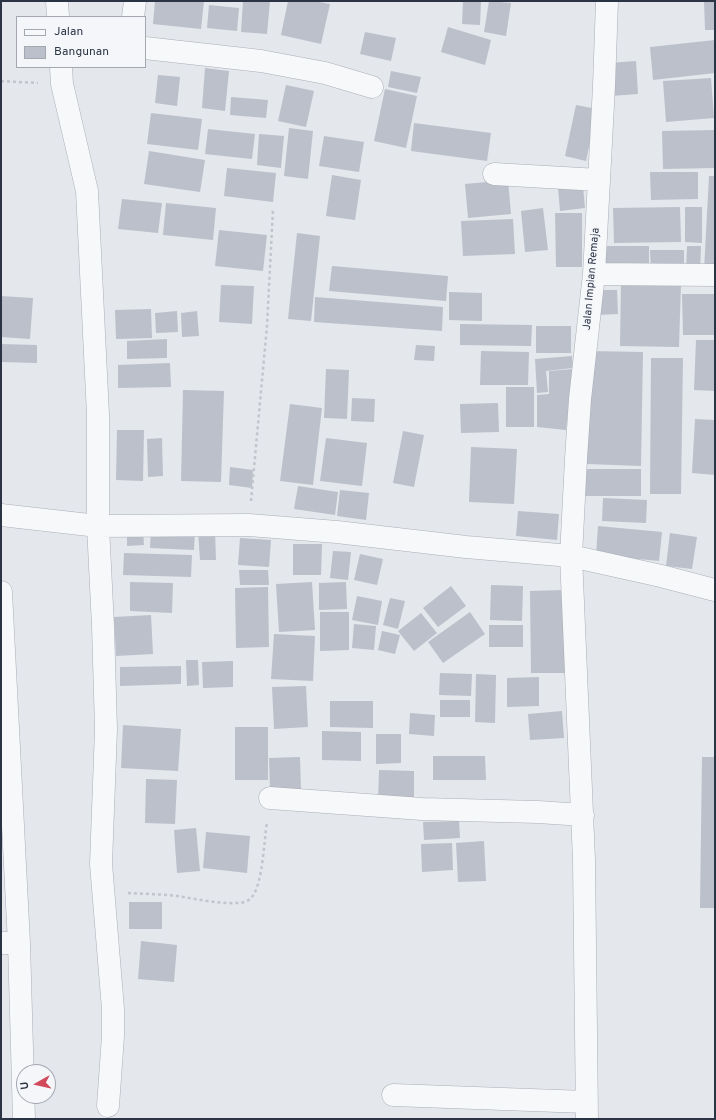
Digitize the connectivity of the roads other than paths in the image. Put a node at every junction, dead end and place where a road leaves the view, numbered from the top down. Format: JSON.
{"nodes":[{"id":1,"x":57,"y":1,"type":"edge"},
{"id":2,"x":135,"y":1,"type":"edge"},
{"id":3,"x":607,"y":1,"type":"edge"},
{"id":4,"x":58,"y":16,"type":"edge"},
{"id":5,"x":133,"y":16,"type":"edge"},
{"id":6,"x":146,"y":48,"type":"edge"},
{"id":7,"x":62,"y":76,"type":"edge"},
{"id":8,"x":372,"y":87,"type":"dead end"},
{"id":9,"x":494,"y":174,"type":"dead end"},
{"id":10,"x":599,"y":180,"type":"junction"},
{"id":11,"x":594,"y":274,"type":"junction"},
{"id":12,"x":715,"y":275,"type":"edge"},
{"id":13,"x":1,"y":515,"type":"edge"},
{"id":14,"x":98,"y":526,"type":"junction"},
{"id":15,"x":571,"y":556,"type":"junction"},
{"id":16,"x":715,"y":590,"type":"edge"},
{"id":17,"x":1,"y":592,"type":"edge"},
{"id":18,"x":270,"y":798,"type":"road end"},
{"id":19,"x":583,"y":815,"type":"junction"},
{"id":20,"x":10,"y":943,"type":"edge"},
{"id":21,"x":393,"y":1095,"type":"dead end"},
{"id":22,"x":108,"y":1106,"type":"dead end"},
{"id":23,"x":586,"y":1110,"type":"edge"},
{"id":24,"x":24,"y":1119,"type":"edge"}],
"edges":[{"from":1,"to":4,"type":"street"},
{"from":2,"to":5,"type":"street"},
{"from":3,"to":10,"type":"street","name":"Jalan Impian Remaja"},
{"from":6,"to":8,"type":"street"},
{"from":7,"to":14,"type":"street"},
{"from":9,"to":10,"type":"street"},
{"from":10,"to":11,"type":"street","name":"Jalan Impian Remaja"},
{"from":11,"to":12,"type":"street"},
{"from":11,"to":15,"type":"street","name":"Jalan Impian Remaja"},
{"from":13,"to":14,"type":"street"},
{"from":14,"to":15,"type":"street"},
{"from":14,"to":22,"type":"street"},
{"from":15,"to":16,"type":"street"},
{"from":15,"to":19,"type":"street","name":"Jalan Impian Remaja"},
{"from":17,"to":20,"type":"street"},
{"from":18,"to":19,"type":"street"},
{"from":19,"to":23,"type":"street","name":"Jalan Impian Remaja"},
{"from":20,"to":24,"type":"street"},
{"from":21,"to":23,"type":"street"}]}
